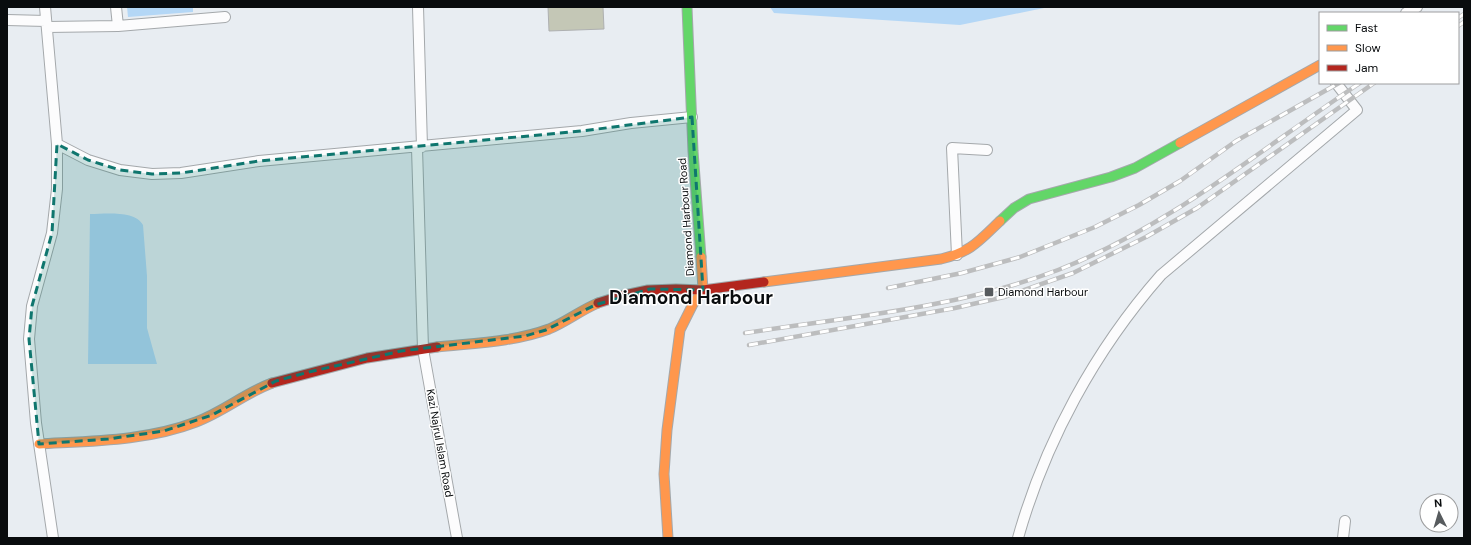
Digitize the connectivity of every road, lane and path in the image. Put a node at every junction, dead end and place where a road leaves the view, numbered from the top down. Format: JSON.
{"nodes":[{"id":1,"x":45,"y":7,"type":"edge"},
{"id":2,"x":116,"y":7,"type":"edge"},
{"id":3,"x":418,"y":7,"type":"edge"},
{"id":4,"x":687,"y":7,"type":"edge"},
{"id":5,"x":1417,"y":7,"type":"edge"},
{"id":6,"x":1408,"y":12,"type":"edge"},
{"id":7,"x":225,"y":17,"type":"dead end"},
{"id":8,"x":7,"y":20,"type":"edge"},
{"id":9,"x":47,"y":24,"type":"junction"},
{"id":10,"x":118,"y":26,"type":"junction"},
{"id":11,"x":1319,"y":66,"type":"edge"},
{"id":12,"x":1337,"y":84,"type":"edge"},
{"id":13,"x":692,"y":117,"type":"junction"},
{"id":14,"x":57,"y":144,"type":"junction"},
{"id":15,"x":420,"y":147,"type":"junction"},
{"id":16,"x":987,"y":150,"type":"dead end"},
{"id":17,"x":957,"y":255,"type":"junction"},
{"id":18,"x":703,"y":290,"type":"junction"},
{"id":19,"x":423,"y":349,"type":"junction"},
{"id":20,"x":39,"y":444,"type":"junction"},
{"id":21,"x":1345,"y":521,"type":"dead end"},
{"id":22,"x":53,"y":538,"type":"edge"},
{"id":23,"x":457,"y":538,"type":"edge"},
{"id":24,"x":668,"y":538,"type":"edge"},
{"id":25,"x":1018,"y":538,"type":"edge"},
{"id":26,"x":1343,"y":538,"type":"edge"}],
"edges":[{"from":1,"to":9,"type":"street"},
{"from":2,"to":10,"type":"street"},
{"from":3,"to":15,"type":"street","name":"Kazi Najrul Islam Road"},
{"from":4,"to":13,"type":"main road","name":"Diamond Harbour Road"},
{"from":5,"to":6,"type":"street"},
{"from":7,"to":10,"type":"street"},
{"from":8,"to":9,"type":"street"},
{"from":9,"to":10,"type":"street"},
{"from":9,"to":14,"type":"street"},
{"from":11,"to":17,"type":"main road"},
{"from":12,"to":25,"type":"street"},
{"from":13,"to":15,"type":"street"},
{"from":13,"to":18,"type":"main road","name":"Diamond Harbour Road"},
{"from":14,"to":15,"type":"street"},
{"from":14,"to":20,"type":"street"},
{"from":15,"to":19,"type":"street","name":"Kazi Najrul Islam Road"},
{"from":16,"to":17,"type":"street"},
{"from":17,"to":18,"type":"main road"},
{"from":18,"to":19,"type":"main road"},
{"from":18,"to":24,"type":"main road","name":"Diamond Harbour Road"},
{"from":19,"to":20,"type":"main road"},
{"from":19,"to":23,"type":"street","name":"Kazi Najrul Islam Road"},
{"from":20,"to":22,"type":"street"},
{"from":21,"to":26,"type":"street"}]}
